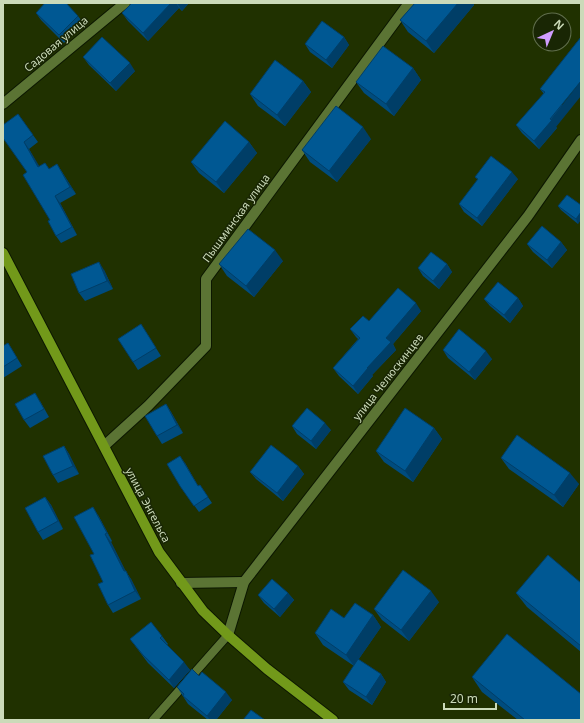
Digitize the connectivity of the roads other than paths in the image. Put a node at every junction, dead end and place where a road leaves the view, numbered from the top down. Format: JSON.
{"nodes":[{"id":1,"x":125,"y":3,"type":"edge"},
{"id":2,"x":409,"y":3,"type":"edge"},
{"id":3,"x":3,"y":104,"type":"edge"},
{"id":4,"x":581,"y":140,"type":"edge"},
{"id":5,"x":3,"y":253,"type":"edge"},
{"id":6,"x":104,"y":446,"type":"junction"},
{"id":7,"x":244,"y":582,"type":"junction"},
{"id":8,"x":181,"y":583,"type":"junction"},
{"id":9,"x":228,"y":635,"type":"junction"},
{"id":10,"x":153,"y":720,"type":"edge"},
{"id":11,"x":333,"y":720,"type":"edge"}],
"edges":[{"from":1,"to":3,"type":"street","name":"Садовая улица"},
{"from":2,"to":6,"type":"street","name":"Пышминская улица"},
{"from":4,"to":7,"type":"street","name":"улица Челюскинцев"},
{"from":5,"to":6,"type":"main road","name":"улица Энгельса"},
{"from":6,"to":8,"type":"main road","name":"улица Энгельса"},
{"from":7,"to":8,"type":"street"},
{"from":7,"to":9,"type":"street","name":"улица Челюскинцев"},
{"from":8,"to":9,"type":"main road","name":"улица Энгельса"},
{"from":9,"to":10,"type":"lane"},
{"from":9,"to":11,"type":"main road","name":"улица Энгельса"}]}
